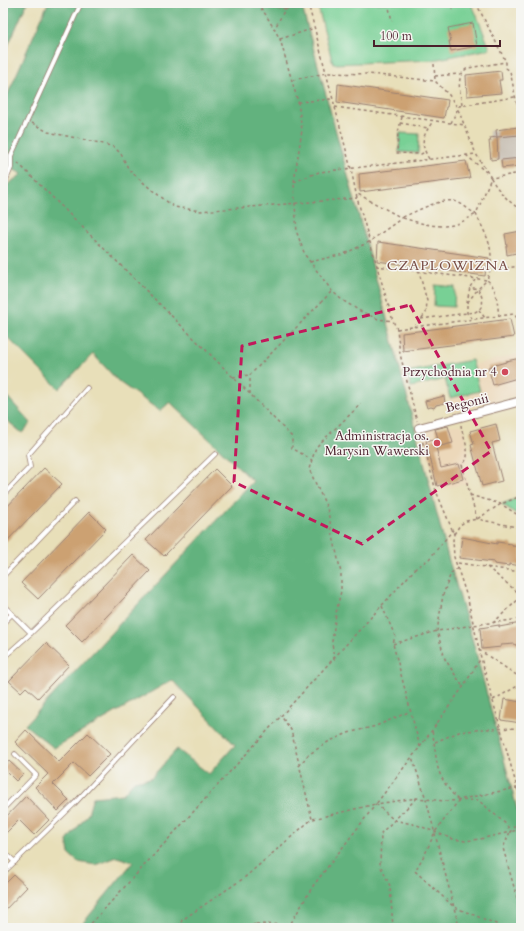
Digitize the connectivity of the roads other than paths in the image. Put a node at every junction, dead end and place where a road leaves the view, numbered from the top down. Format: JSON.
{"nodes":[{"id":1,"x":82,"y":3,"type":"edge"},
{"id":2,"x":521,"y":67,"type":"edge"},
{"id":3,"x":521,"y":76,"type":"edge"},
{"id":4,"x":3,"y":187,"type":"edge"},
{"id":5,"x":87,"y":388,"type":"dead end"},
{"id":6,"x":521,"y":401,"type":"edge"},
{"id":7,"x":419,"y":428,"type":"road end"},
{"id":8,"x":216,"y":454,"type":"dead end"},
{"id":9,"x":3,"y":495,"type":"edge"},
{"id":10,"x":76,"y":501,"type":"dead end"},
{"id":11,"x":3,"y":576,"type":"edge"},
{"id":12,"x":3,"y":605,"type":"edge"},
{"id":13,"x":12,"y":614,"type":"junction"},
{"id":14,"x":3,"y":623,"type":"edge"},
{"id":15,"x":31,"y":633,"type":"junction"},
{"id":16,"x":3,"y":658,"type":"edge"},
{"id":17,"x":174,"y":697,"type":"dead end"},
{"id":18,"x":15,"y":754,"type":"dead end"},
{"id":19,"x":3,"y":809,"type":"edge"},
{"id":20,"x":3,"y":851,"type":"edge"},
{"id":21,"x":15,"y":862,"type":"junction"},
{"id":22,"x":3,"y":874,"type":"edge"}],
"edges":[{"from":1,"to":4,"type":"lane"},
{"from":2,"to":3,"type":"lane"},
{"from":5,"to":9,"type":"lane"},
{"from":6,"to":7,"type":"street","name":"Begonii"},
{"from":8,"to":15,"type":"lane"},
{"from":10,"to":11,"type":"lane"},
{"from":12,"to":13,"type":"lane"},
{"from":13,"to":14,"type":"lane"},
{"from":13,"to":15,"type":"lane"},
{"from":15,"to":16,"type":"lane"},
{"from":17,"to":21,"type":"lane"},
{"from":18,"to":19,"type":"lane"},
{"from":20,"to":21,"type":"lane"},
{"from":21,"to":22,"type":"lane"}]}
